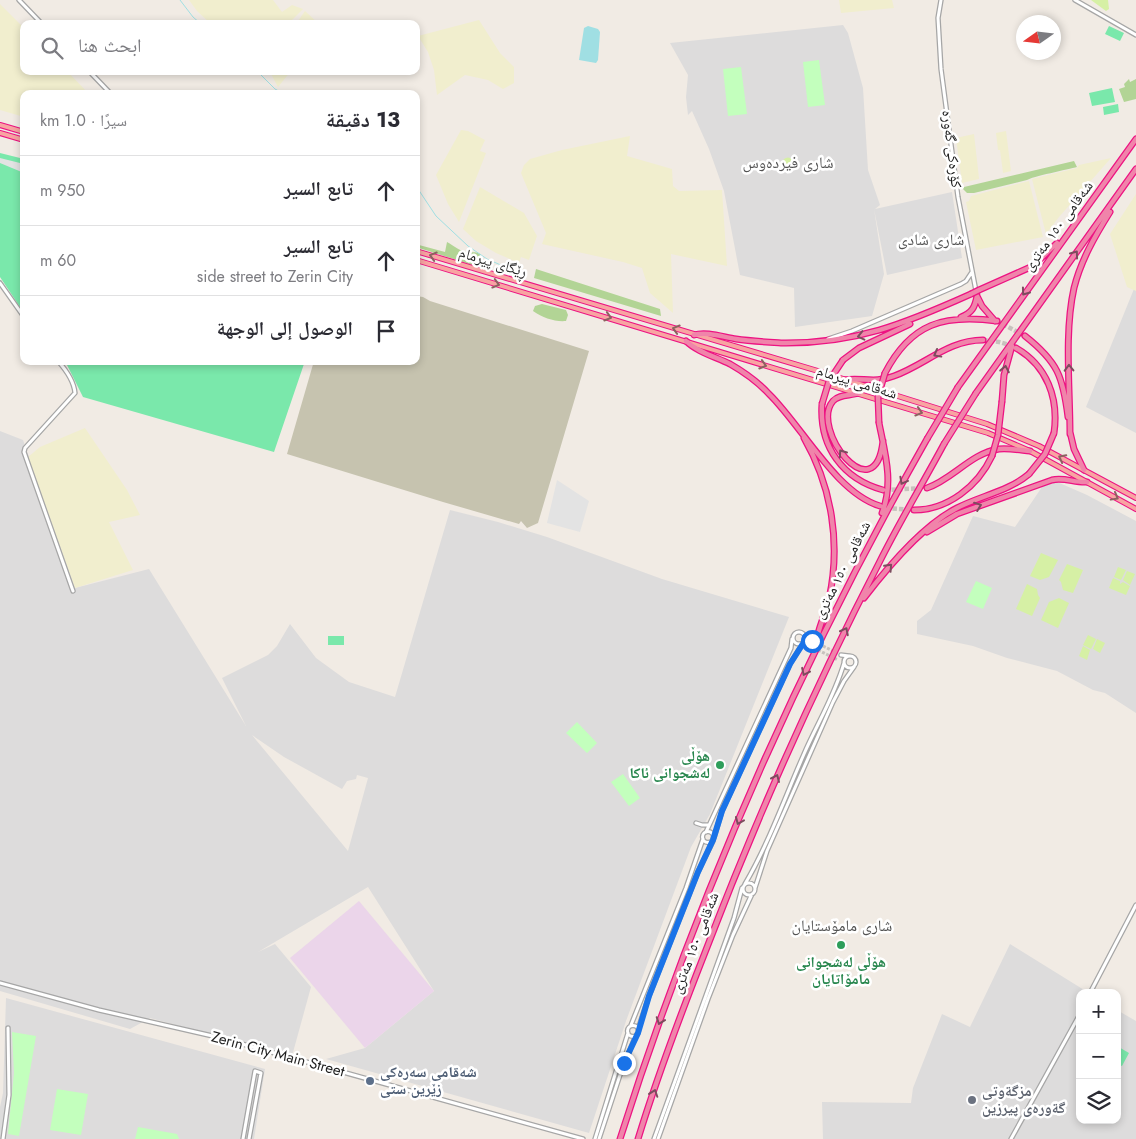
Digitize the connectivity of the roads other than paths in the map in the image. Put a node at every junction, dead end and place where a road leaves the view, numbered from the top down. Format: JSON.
{"nodes":[{"id":1,"x":19,"y":0,"type":"edge"},
{"id":2,"x":941,"y":0,"type":"edge"},
{"id":3,"x":1075,"y":0,"type":"edge"},
{"id":4,"x":38,"y":20,"type":"edge"},
{"id":5,"x":1136,"y":35,"type":"edge"},
{"id":6,"x":93,"y":75,"type":"edge"},
{"id":7,"x":107,"y":90,"type":"edge"},
{"id":8,"x":0,"y":125,"type":"edge"},
{"id":9,"x":20,"y":131,"type":"edge"},
{"id":10,"x":0,"y":133,"type":"edge"},
{"id":11,"x":20,"y":139,"type":"edge"},
{"id":12,"x":1136,"y":139,"type":"edge"},
{"id":13,"x":1136,"y":169,"type":"edge"},
{"id":14,"x":1129,"y":179,"type":"junction"},
{"id":15,"x":1067,"y":234,"type":"junction"},
{"id":16,"x":420,"y":252,"type":"edge"},
{"id":17,"x":420,"y":261,"type":"edge"},
{"id":18,"x":973,"y":272,"type":"junction"},
{"id":19,"x":0,"y":283,"type":"edge"},
{"id":20,"x":564,"y":295,"type":"joint"},
{"id":21,"x":977,"y":296,"type":"junction"},
{"id":22,"x":561,"y":303,"type":"joint"},
{"id":23,"x":20,"y":311,"type":"edge"},
{"id":24,"x":924,"y":316,"type":"junction"},
{"id":25,"x":955,"y":318,"type":"junction"},
{"id":26,"x":694,"y":335,"type":"junction"},
{"id":27,"x":1025,"y":336,"type":"tunnel mouth"},
{"id":28,"x":1015,"y":338,"type":"junction"},
{"id":29,"x":983,"y":340,"type":"tunnel mouth"},
{"id":30,"x":686,"y":341,"type":"junction"},
{"id":31,"x":817,"y":341,"type":"junction"},
{"id":32,"x":1016,"y":348,"type":"tunnel mouth"},
{"id":33,"x":61,"y":365,"type":"edge"},
{"id":34,"x":844,"y":380,"type":"junction"},
{"id":35,"x":859,"y":394,"type":"junction"},
{"id":36,"x":794,"y":422,"type":"junction"},
{"id":37,"x":1070,"y":434,"type":"junction"},
{"id":38,"x":883,"y":441,"type":"junction"},
{"id":39,"x":1030,"y":451,"type":"junction"},
{"id":40,"x":1084,"y":470,"type":"junction"},
{"id":41,"x":1087,"y":482,"type":"junction"},
{"id":42,"x":926,"y":488,"type":"tunnel mouth"},
{"id":43,"x":883,"y":490,"type":"tunnel mouth"},
{"id":44,"x":1136,"y":498,"type":"edge"},
{"id":45,"x":880,"y":506,"type":"tunnel mouth"},
{"id":46,"x":1136,"y":509,"type":"edge"},
{"id":47,"x":914,"y":510,"type":"tunnel mouth"},
{"id":48,"x":874,"y":533,"type":"junction"},
{"id":49,"x":920,"y":537,"type":"junction"},
{"id":50,"x":73,"y":591,"type":"dead end"},
{"id":51,"x":858,"y":605,"type":"junction"},
{"id":52,"x":805,"y":637,"type":"junction"},
{"id":53,"x":792,"y":639,"type":"junction"},
{"id":54,"x":812,"y":641,"type":"tunnel mouth"},
{"id":55,"x":803,"y":643,"type":"junction"},
{"id":56,"x":810,"y":646,"type":"tunnel mouth"},
{"id":57,"x":814,"y":652,"type":"junction"},
{"id":58,"x":841,"y":655,"type":"tunnel mouth"},
{"id":59,"x":849,"y":657,"type":"junction"},
{"id":60,"x":838,"y":660,"type":"tunnel mouth"},
{"id":61,"x":844,"y":664,"type":"junction"},
{"id":62,"x":854,"y":666,"type":"junction"},
{"id":63,"x":696,"y":823,"type":"dead end"},
{"id":64,"x":710,"y":824,"type":"junction"},
{"id":65,"x":706,"y":832,"type":"junction"},
{"id":66,"x":703,"y":839,"type":"junction"},
{"id":67,"x":713,"y":840,"type":"junction"},
{"id":68,"x":745,"y":884,"type":"junction"},
{"id":69,"x":742,"y":888,"type":"junction"},
{"id":70,"x":755,"y":888,"type":"junction"},
{"id":71,"x":752,"y":894,"type":"junction"},
{"id":72,"x":1136,"y":905,"type":"edge"},
{"id":73,"x":0,"y":983,"type":"edge"},
{"id":74,"x":1092,"y":989,"type":"edge"},
{"id":75,"x":1076,"y":1021,"type":"edge"},
{"id":76,"x":631,"y":1025,"type":"junction"},
{"id":77,"x":8,"y":1028,"type":"dead end"},
{"id":78,"x":638,"y":1029,"type":"junction"},
{"id":79,"x":628,"y":1033,"type":"junction"},
{"id":80,"x":636,"y":1036,"type":"junction"},
{"id":81,"x":3,"y":1139,"type":"edge"},
{"id":82,"x":243,"y":1139,"type":"edge"},
{"id":83,"x":249,"y":1139,"type":"edge"},
{"id":84,"x":583,"y":1139,"type":"edge"},
{"id":85,"x":595,"y":1139,"type":"edge"},
{"id":86,"x":599,"y":1139,"type":"edge"},
{"id":87,"x":620,"y":1139,"type":"edge"},
{"id":88,"x":638,"y":1139,"type":"edge"},
{"id":89,"x":656,"y":1139,"type":"edge"},
{"id":90,"x":1012,"y":1139,"type":"edge"}],
"edges":[{"from":1,"to":4,"type":"street"},
{"from":2,"to":18,"type":"street","name":"کۆرەکی گەورە"},
{"from":3,"to":5,"type":"street"},
{"from":6,"to":7,"type":"street"},
{"from":8,"to":9,"type":"highway"},
{"from":10,"to":11,"type":"highway"},
{"from":12,"to":15,"type":"highway","name":"شەقامی ١٥٠ مەتری"},
{"from":13,"to":14,"type":"highway","name":"شەقامی ١٥٠ مەتری"},
{"from":28,"to":14,"type":"highway","name":"شەقامی ١٥٠ مەتری","one_way":true},
{"from":37,"to":14,"type":"highway","one_way":true},
{"from":15,"to":24,"type":"highway","bridge":true},
{"from":15,"to":48,"type":"highway","name":"شەقامی ١٥٠ مەتری","one_way":true,"bridge":true},
{"from":20,"to":16,"type":"highway","name":"ڕێگای پیرمام","one_way":true},
{"from":17,"to":22,"type":"highway","name":"ڕێگای پیرمام","one_way":true},
{"from":18,"to":21,"type":"street","name":"کۆرەکی گەورە"},
{"from":18,"to":31,"type":"street"},
{"from":19,"to":23,"type":"street"},
{"from":26,"to":20,"type":"highway","name":"شەقامی پیرمام","one_way":true},
{"from":21,"to":25,"type":"highway"},
{"from":21,"to":25,"type":"highway"},
{"from":22,"to":30,"type":"highway","name":"شەقامی پیرمام","one_way":true},
{"from":24,"to":31,"type":"highway","one_way":true},
{"from":24,"to":43,"type":"highway","bridge":true},
{"from":25,"to":38,"type":"highway","bridge":true},
{"from":26,"to":31,"type":"highway"},
{"from":26,"to":34,"type":"highway","name":"شەقامی پیرمام"},
{"from":27,"to":37,"type":"highway"},
{"from":47,"to":28,"type":"highway","one_way":true,"bridge":true},
{"from":28,"to":51,"type":"highway","name":"شەقامی ١٥٠ مەتری","bridge":true},
{"from":29,"to":34,"type":"highway","one_way":true},
{"from":30,"to":35,"type":"highway","name":"شەقامی پیرمام","one_way":true},
{"from":30,"to":36,"type":"highway"},
{"from":32,"to":49,"type":"highway","bridge":true},
{"from":33,"to":50,"type":"street"},
{"from":40,"to":34,"type":"highway","name":"شەقامی پیرمام","one_way":true},
{"from":38,"to":35,"type":"highway","one_way":true},
{"from":35,"to":39,"type":"highway","name":"شەقامی پیرمام","one_way":true},
{"from":36,"to":45,"type":"highway"},
{"from":36,"to":57,"type":"highway"},
{"from":37,"to":40,"type":"highway"},
{"from":38,"to":48,"type":"highway"},
{"from":39,"to":41,"type":"highway","name":"شەقامی پیرمام"},
{"from":39,"to":42,"type":"highway"},
{"from":40,"to":44,"type":"highway","name":"شەقامی پیرمام"},
{"from":41,"to":46,"type":"highway","name":"شەقامی پیرمام","one_way":true},
{"from":49,"to":41,"type":"highway","one_way":true},
{"from":48,"to":57,"type":"highway","name":"شەقامی ١٥٠ مەتری"},
{"from":51,"to":49,"type":"highway","one_way":true},
{"from":88,"to":51,"type":"highway","name":"شەقامی ١٥٠ مەتری","one_way":true},
{"from":52,"to":53,"type":"street"},
{"from":52,"to":54,"type":"street"},
{"from":52,"to":55,"type":"street"},
{"from":53,"to":55,"type":"street"},
{"from":53,"to":64,"type":"street"},
{"from":55,"to":56,"type":"street"},
{"from":55,"to":67,"type":"street"},
{"from":57,"to":87,"type":"highway","name":"شەقامی ١٥٠ مەتری","one_way":true},
{"from":58,"to":59,"type":"street"},
{"from":59,"to":61,"type":"street"},
{"from":59,"to":62,"type":"street"},
{"from":60,"to":61,"type":"street"},
{"from":61,"to":62,"type":"street"},
{"from":61,"to":68,"type":"street"},
{"from":62,"to":70,"type":"street"},
{"from":63,"to":64,"type":"street"},
{"from":64,"to":65,"type":"street"},
{"from":65,"to":66,"type":"street"},
{"from":65,"to":67,"type":"street"},
{"from":66,"to":67,"type":"street"},
{"from":66,"to":76,"type":"street"},
{"from":67,"to":78,"type":"street"},
{"from":68,"to":69,"type":"street"},
{"from":68,"to":70,"type":"street"},
{"from":69,"to":71,"type":"street"},
{"from":69,"to":89,"type":"street"},
{"from":70,"to":71,"type":"street"},
{"from":71,"to":89,"type":"street"},
{"from":72,"to":74,"type":"street"},
{"from":73,"to":84,"type":"street","name":"Zerin City Main Street"},
{"from":75,"to":90,"type":"street"},
{"from":76,"to":78,"type":"street"},
{"from":76,"to":79,"type":"street"},
{"from":77,"to":81,"type":"street"},
{"from":78,"to":80,"type":"street"},
{"from":79,"to":80,"type":"street"},
{"from":79,"to":85,"type":"street"},
{"from":80,"to":86,"type":"street"},
{"from":82,"to":83,"type":"street"}]}
